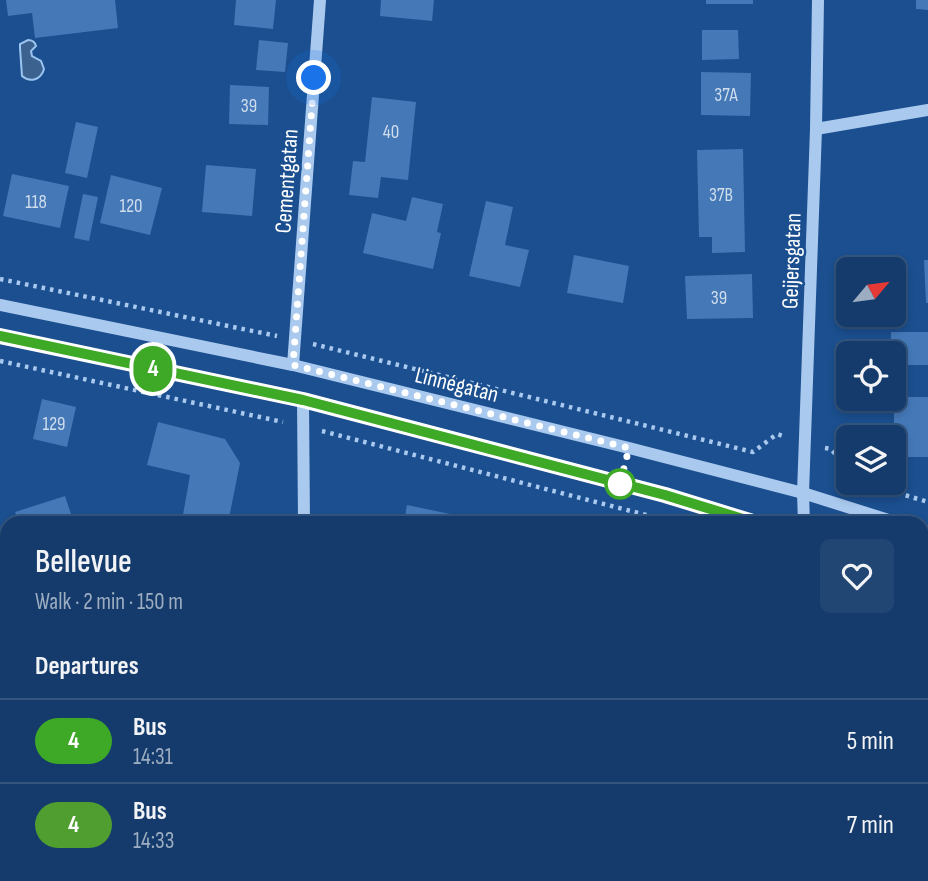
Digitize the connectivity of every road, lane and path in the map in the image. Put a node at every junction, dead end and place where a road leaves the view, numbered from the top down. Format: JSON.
{"nodes":[{"id":1,"x":320,"y":0,"type":"edge"},
{"id":2,"x":818,"y":0,"type":"edge"},
{"id":3,"x":928,"y":110,"type":"edge"},
{"id":4,"x":816,"y":129,"type":"junction"},
{"id":5,"x":0,"y":279,"type":"edge"},
{"id":6,"x":0,"y":305,"type":"edge"},
{"id":7,"x":0,"y":337,"type":"edge"},
{"id":8,"x":295,"y":339,"type":"junction"},
{"id":9,"x":0,"y":361,"type":"edge"},
{"id":10,"x":293,"y":365,"type":"junction"},
{"id":11,"x":303,"y":400,"type":"junction"},
{"id":12,"x":303,"y":426,"type":"junction"},
{"id":13,"x":805,"y":443,"type":"junction"},
{"id":14,"x":836,"y":455,"type":"edge"},
{"id":15,"x":803,"y":493,"type":"junction"},
{"id":16,"x":905,"y":495,"type":"edge"},
{"id":17,"x":928,"y":502,"type":"edge"},
{"id":18,"x":304,"y":516,"type":"edge"},
{"id":19,"x":650,"y":516,"type":"edge"},
{"id":20,"x":733,"y":516,"type":"edge"},
{"id":21,"x":804,"y":516,"type":"edge"},
{"id":22,"x":876,"y":516,"type":"edge"}],
"edges":[{"from":1,"to":8,"type":"street","name":"Cementgatan"},
{"from":2,"to":4,"type":"street","name":"Geijersgatan"},
{"from":3,"to":4,"type":"street"},
{"from":4,"to":13,"type":"street","name":"Geijersgatan"},
{"from":5,"to":8,"type":"path"},
{"from":6,"to":10,"type":"street","name":"Linnégatan"},
{"from":7,"to":11,"type":"street"},
{"from":8,"to":10,"type":"street","name":"Cementgatan"},
{"from":8,"to":13,"type":"path"},
{"from":9,"to":12,"type":"path"},
{"from":10,"to":15,"type":"street","name":"Linnégatan"},
{"from":11,"to":12,"type":"street"},
{"from":11,"to":20,"type":"street"},
{"from":12,"to":18,"type":"street"},
{"from":12,"to":19,"type":"path"},
{"from":13,"to":14,"type":"path"},
{"from":13,"to":15,"type":"street","name":"Geijersgatan"},
{"from":15,"to":21,"type":"street","name":"Geijersgatan"},
{"from":15,"to":22,"type":"street","name":"Linnégatan"},
{"from":16,"to":17,"type":"path"}]}
